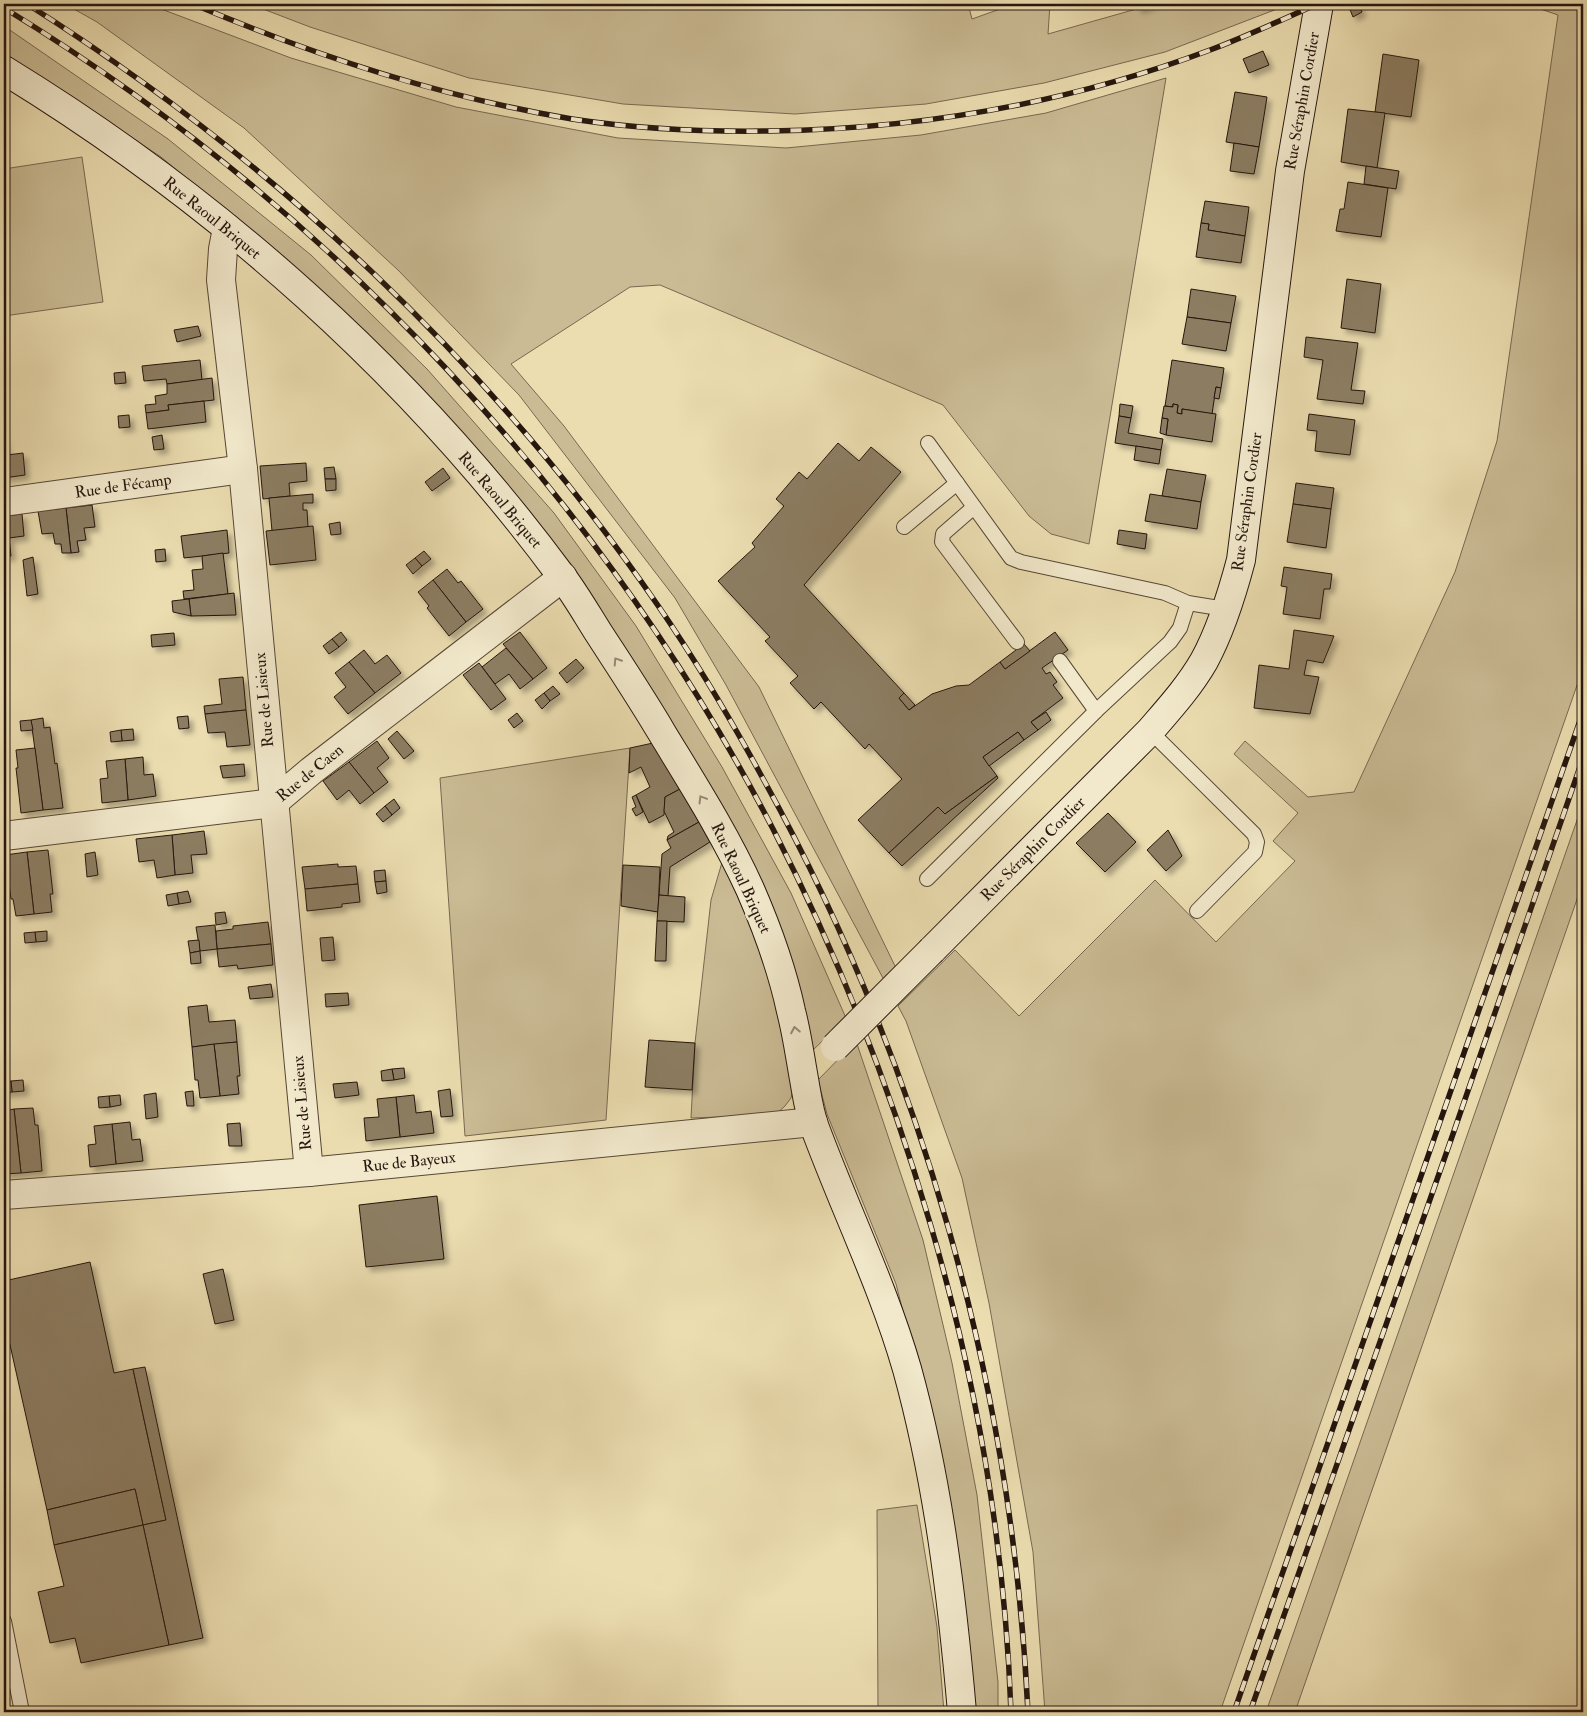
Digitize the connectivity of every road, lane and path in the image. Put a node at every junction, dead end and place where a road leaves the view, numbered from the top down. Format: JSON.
{"nodes":[{"id":1,"x":1319,"y":4,"type":"edge"},
{"id":2,"x":4,"y":70,"type":"edge"},
{"id":3,"x":227,"y":228,"type":"junction"},
{"id":4,"x":928,"y":443,"type":"dead end"},
{"id":5,"x":243,"y":469,"type":"junction"},
{"id":6,"x":957,"y":483,"type":"junction"},
{"id":7,"x":4,"y":502,"type":"edge"},
{"id":8,"x":974,"y":507,"type":"junction"},
{"id":9,"x":904,"y":527,"type":"dead end"},
{"id":10,"x":563,"y":577,"type":"junction"},
{"id":11,"x":1188,"y":603,"type":"junction"},
{"id":12,"x":1226,"y":609,"type":"junction"},
{"id":13,"x":1017,"y":642,"type":"dead end"},
{"id":14,"x":1060,"y":661,"type":"dead end"},
{"id":15,"x":1096,"y":711,"type":"junction"},
{"id":16,"x":1150,"y":731,"type":"junction"},
{"id":17,"x":273,"y":803,"type":"junction"},
{"id":18,"x":4,"y":836,"type":"edge"},
{"id":19,"x":927,"y":879,"type":"dead end"},
{"id":20,"x":1197,"y":911,"type":"dead end"},
{"id":21,"x":804,"y":1078,"type":"junction"},
{"id":22,"x":813,"y":1122,"type":"junction"},
{"id":23,"x":309,"y":1172,"type":"junction"},
{"id":24,"x":4,"y":1195,"type":"edge"},
{"id":25,"x":4,"y":1621,"type":"edge"},
{"id":26,"x":22,"y":1712,"type":"edge"},
{"id":27,"x":962,"y":1712,"type":"edge"}],
"edges":[{"from":1,"to":12,"type":"street","name":"Rue Séraphin Cordier"},
{"from":2,"to":3,"type":"street","name":"Rue Raoul Briquet"},
{"from":3,"to":5,"type":"street","name":"Rue de Lisieux"},
{"from":3,"to":10,"type":"street","name":"Rue Raoul Briquet"},
{"from":4,"to":6,"type":"lane"},
{"from":5,"to":7,"type":"street","name":"Rue de Fécamp"},
{"from":5,"to":17,"type":"street","name":"Rue de Lisieux"},
{"from":6,"to":8,"type":"lane"},
{"from":6,"to":9,"type":"lane"},
{"from":8,"to":11,"type":"lane"},
{"from":8,"to":13,"type":"lane"},
{"from":10,"to":17,"type":"street","name":"Rue de Caen"},
{"from":21,"to":10,"type":"street","name":"Rue Raoul Briquet","one_way":true},
{"from":11,"to":12,"type":"lane"},
{"from":11,"to":15,"type":"lane"},
{"from":12,"to":16,"type":"street","name":"Rue Séraphin Cordier"},
{"from":14,"to":15,"type":"lane"},
{"from":15,"to":19,"type":"lane"},
{"from":16,"to":20,"type":"lane"},
{"from":16,"to":21,"type":"street","name":"Rue Séraphin Cordier","bridge":true},
{"from":17,"to":18,"type":"street","name":"Rue de Caen"},
{"from":17,"to":23,"type":"street","name":"Rue de Lisieux"},
{"from":21,"to":22,"type":"street","name":"Rue Raoul Briquet"},
{"from":22,"to":23,"type":"street","name":"Rue de Bayeux"},
{"from":22,"to":27,"type":"street","name":"Rue Raoul Briquet"},
{"from":23,"to":24,"type":"street","name":"Rue de Bayeux"},
{"from":25,"to":26,"type":"lane"}]}
